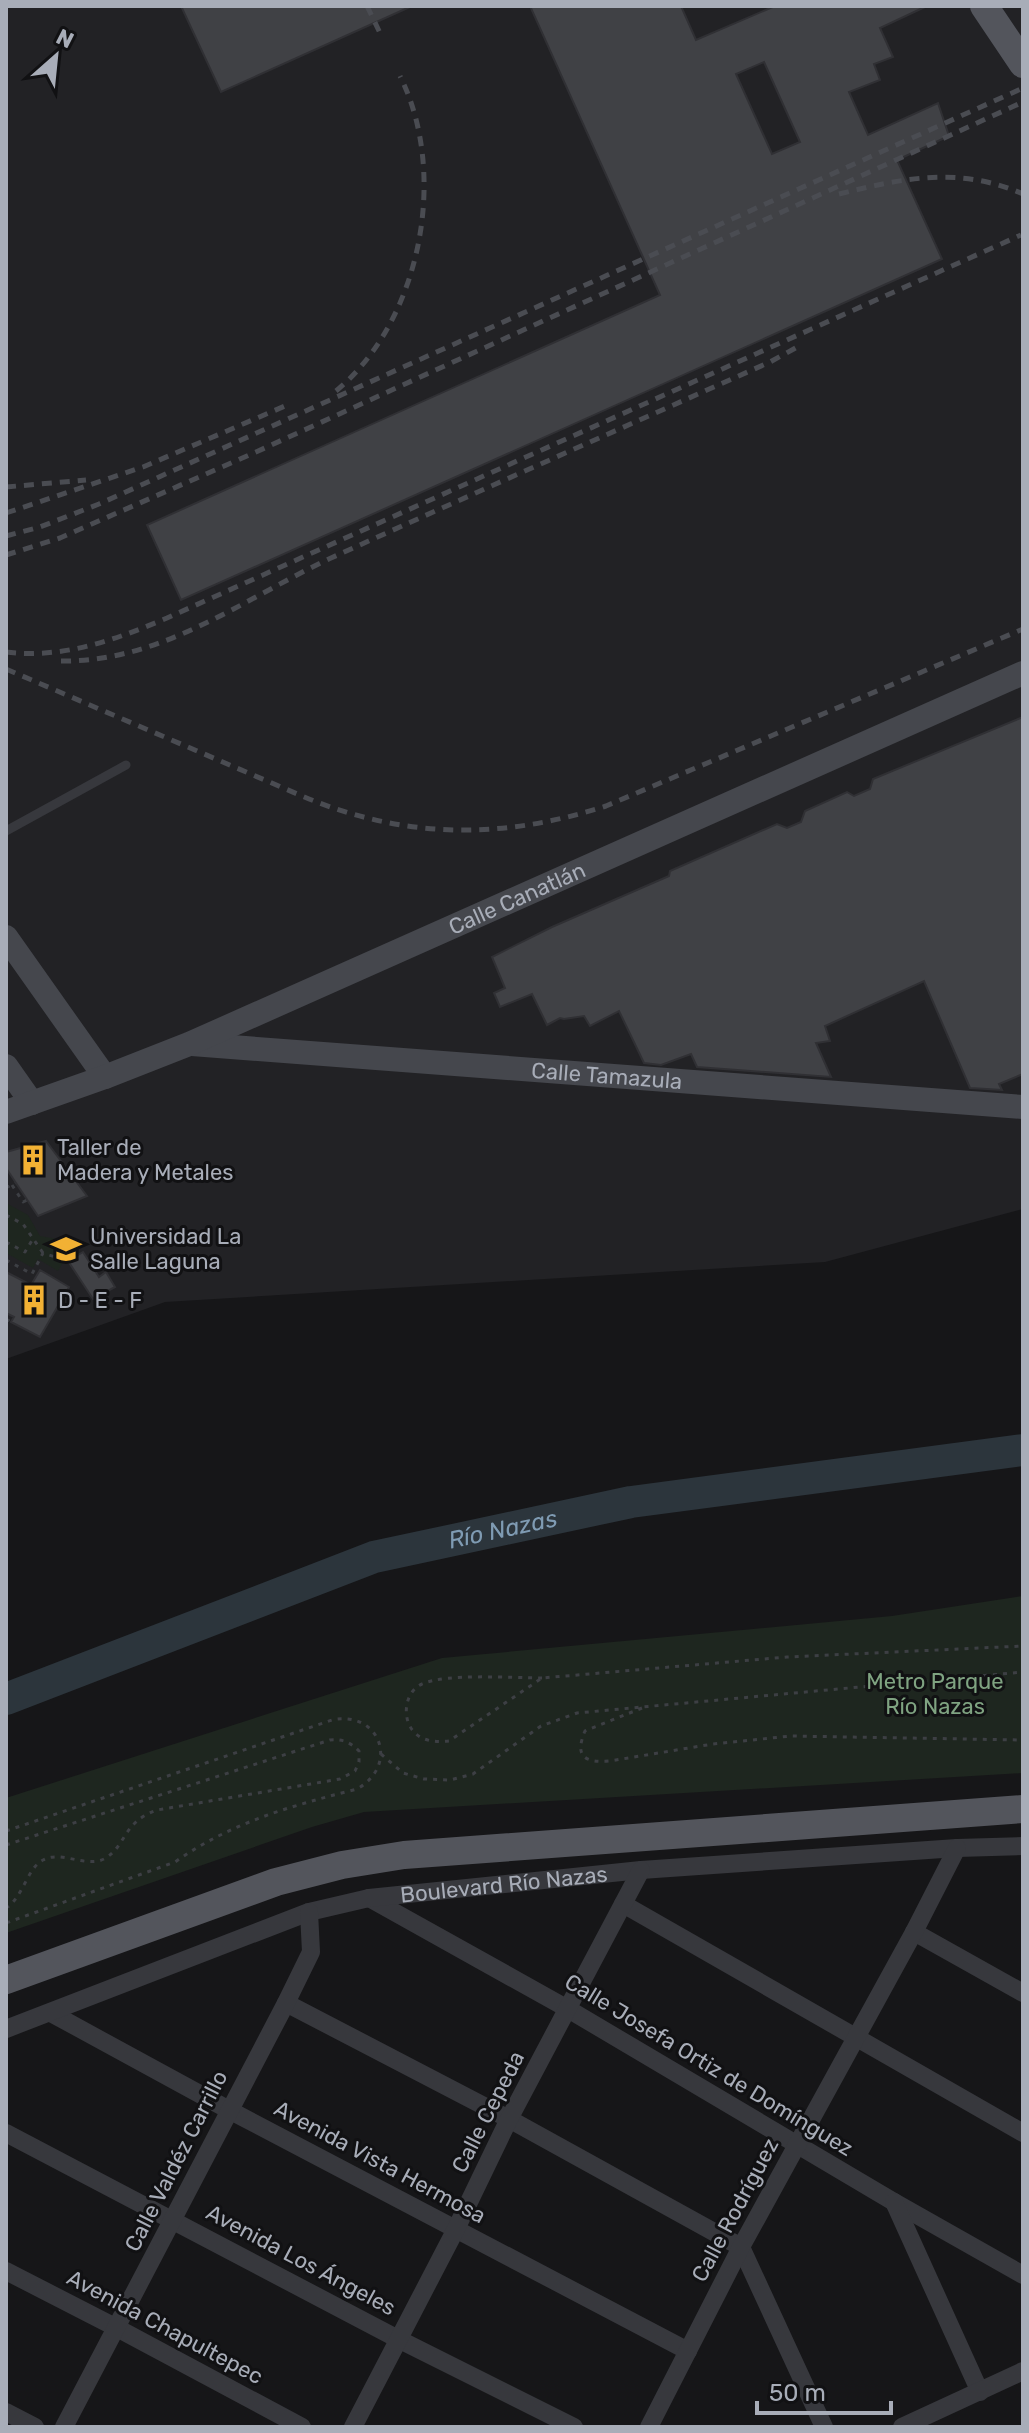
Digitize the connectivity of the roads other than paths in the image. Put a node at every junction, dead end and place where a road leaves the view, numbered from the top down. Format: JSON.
{"nodes":[{"id":1,"x":984,"y":6,"type":"edge"},
{"id":2,"x":1023,"y":64,"type":"edge"},
{"id":3,"x":1023,"y":673,"type":"edge"},
{"id":4,"x":126,"y":765,"type":"dead end"},
{"id":5,"x":6,"y":831,"type":"edge"},
{"id":6,"x":6,"y":937,"type":"edge"},
{"id":7,"x":189,"y":1044,"type":"junction"},
{"id":8,"x":6,"y":1066,"type":"edge"},
{"id":9,"x":105,"y":1077,"type":"junction"},
{"id":10,"x":32,"y":1103,"type":"junction"},
{"id":11,"x":1023,"y":1107,"type":"edge"},
{"id":12,"x":6,"y":1112,"type":"edge"},
{"id":13,"x":1023,"y":1809,"type":"edge"},
{"id":14,"x":1023,"y":1846,"type":"edge"},
{"id":15,"x":957,"y":1848,"type":"junction"},
{"id":16,"x":641,"y":1870,"type":"junction"},
{"id":17,"x":369,"y":1898,"type":"junction"},
{"id":18,"x":623,"y":1904,"type":"junction"},
{"id":19,"x":309,"y":1912,"type":"junction"},
{"id":20,"x":914,"y":1932,"type":"junction"},
{"id":21,"x":6,"y":1980,"type":"edge"},
{"id":22,"x":1023,"y":1993,"type":"edge"},
{"id":23,"x":286,"y":2003,"type":"junction"},
{"id":24,"x":568,"y":2009,"type":"junction"},
{"id":25,"x":51,"y":2013,"type":"junction"},
{"id":26,"x":6,"y":2029,"type":"edge"},
{"id":27,"x":856,"y":2038,"type":"junction"},
{"id":28,"x":229,"y":2110,"type":"junction"},
{"id":29,"x":509,"y":2119,"type":"junction"},
{"id":30,"x":6,"y":2133,"type":"edge"},
{"id":31,"x":1023,"y":2133,"type":"edge"},
{"id":32,"x":798,"y":2145,"type":"junction"},
{"id":33,"x":894,"y":2202,"type":"junction"},
{"id":34,"x":173,"y":2219,"type":"junction"},
{"id":35,"x":456,"y":2229,"type":"junction"},
{"id":36,"x":741,"y":2247,"type":"junction"},
{"id":37,"x":6,"y":2271,"type":"edge"},
{"id":38,"x":1023,"y":2275,"type":"edge"},
{"id":39,"x":117,"y":2328,"type":"junction"},
{"id":40,"x":398,"y":2339,"type":"junction"},
{"id":41,"x":688,"y":2351,"type":"junction"},
{"id":42,"x":1023,"y":2371,"type":"edge"},
{"id":43,"x":980,"y":2392,"type":"junction"},
{"id":44,"x":6,"y":2412,"type":"edge"},
{"id":45,"x":35,"y":2427,"type":"edge"},
{"id":46,"x":64,"y":2427,"type":"edge"},
{"id":47,"x":302,"y":2427,"type":"edge"},
{"id":48,"x":353,"y":2427,"type":"edge"},
{"id":49,"x":574,"y":2427,"type":"edge"},
{"id":50,"x":649,"y":2427,"type":"edge"},
{"id":51,"x":824,"y":2427,"type":"edge"},
{"id":52,"x":902,"y":2427,"type":"edge"}],
"edges":[{"from":1,"to":2,"type":"main road"},
{"from":3,"to":7,"type":"street","name":"Calle Canatlán"},
{"from":4,"to":5,"type":"lane"},
{"from":6,"to":9,"type":"street"},
{"from":7,"to":9,"type":"street","name":"Calle Canatlán"},
{"from":7,"to":11,"type":"street","name":"Calle Tamazula"},
{"from":8,"to":10,"type":"street"},
{"from":9,"to":10,"type":"street","name":"Calle Canatlán"},
{"from":10,"to":12,"type":"street","name":"Calle Canatlán"},
{"from":13,"to":21,"type":"main road","name":"Boulevard Río Nazas"},
{"from":14,"to":15,"type":"street","name":"Boulevard Río Nazas"},
{"from":15,"to":16,"type":"street","name":"Boulevard Río Nazas"},
{"from":15,"to":20,"type":"street","name":"Calle Rodríguez"},
{"from":16,"to":17,"type":"street","name":"Boulevard Río Nazas"},
{"from":16,"to":18,"type":"street","name":"Calle Cepeda"},
{"from":17,"to":19,"type":"street","name":"Boulevard Río Nazas"},
{"from":17,"to":24,"type":"street","name":"Calle Josefa Ortiz de Domínguez"},
{"from":18,"to":24,"type":"street","name":"Calle Cepeda"},
{"from":18,"to":27,"type":"street"},
{"from":19,"to":23,"type":"street","name":"Calle Valdéz Carrillo"},
{"from":19,"to":25,"type":"street","name":"Boulevard Río Nazas"},
{"from":20,"to":22,"type":"street"},
{"from":20,"to":27,"type":"street","name":"Calle Rodríguez"},
{"from":23,"to":28,"type":"street","name":"Calle Valdéz Carrillo"},
{"from":23,"to":29,"type":"street"},
{"from":24,"to":29,"type":"street","name":"Calle Cepeda"},
{"from":24,"to":32,"type":"street","name":"Calle Josefa Ortiz de Domínguez"},
{"from":25,"to":26,"type":"street","name":"Boulevard Río Nazas"},
{"from":25,"to":28,"type":"street","name":"Avenida Vista Hermosa"},
{"from":27,"to":31,"type":"street"},
{"from":27,"to":32,"type":"street","name":"Calle Rodríguez"},
{"from":28,"to":34,"type":"street","name":"Calle Valdéz Carrillo"},
{"from":28,"to":35,"type":"street","name":"Avenida Vista Hermosa"},
{"from":29,"to":35,"type":"street","name":"Calle Cepeda"},
{"from":29,"to":36,"type":"street"},
{"from":30,"to":34,"type":"street","name":"Avenida Los Ángeles"},
{"from":32,"to":33,"type":"street","name":"Calle Josefa Ortiz de Domínguez"},
{"from":32,"to":36,"type":"street","name":"Calle Rodríguez"},
{"from":33,"to":38,"type":"street","name":"Calle Josefa Ortiz de Domínguez"},
{"from":33,"to":43,"type":"street"},
{"from":34,"to":39,"type":"street","name":"Calle Valdéz Carrillo"},
{"from":34,"to":40,"type":"street","name":"Avenida Los Ángeles"},
{"from":35,"to":40,"type":"street","name":"Calle Cepeda"},
{"from":35,"to":41,"type":"street","name":"Avenida Vista Hermosa"},
{"from":36,"to":41,"type":"street","name":"Calle Rodríguez"},
{"from":36,"to":51,"type":"street"},
{"from":37,"to":39,"type":"street","name":"Avenida Chapultepec"},
{"from":39,"to":46,"type":"street","name":"Calle Valdéz Carrillo"},
{"from":39,"to":47,"type":"street","name":"Avenida Chapultepec"},
{"from":40,"to":48,"type":"street","name":"Calle Cepeda"},
{"from":40,"to":49,"type":"street","name":"Avenida Los Ángeles"},
{"from":41,"to":50,"type":"street","name":"Calle Rodríguez"},
{"from":42,"to":43,"type":"street"},
{"from":43,"to":52,"type":"street"},
{"from":44,"to":45,"type":"street"}]}
